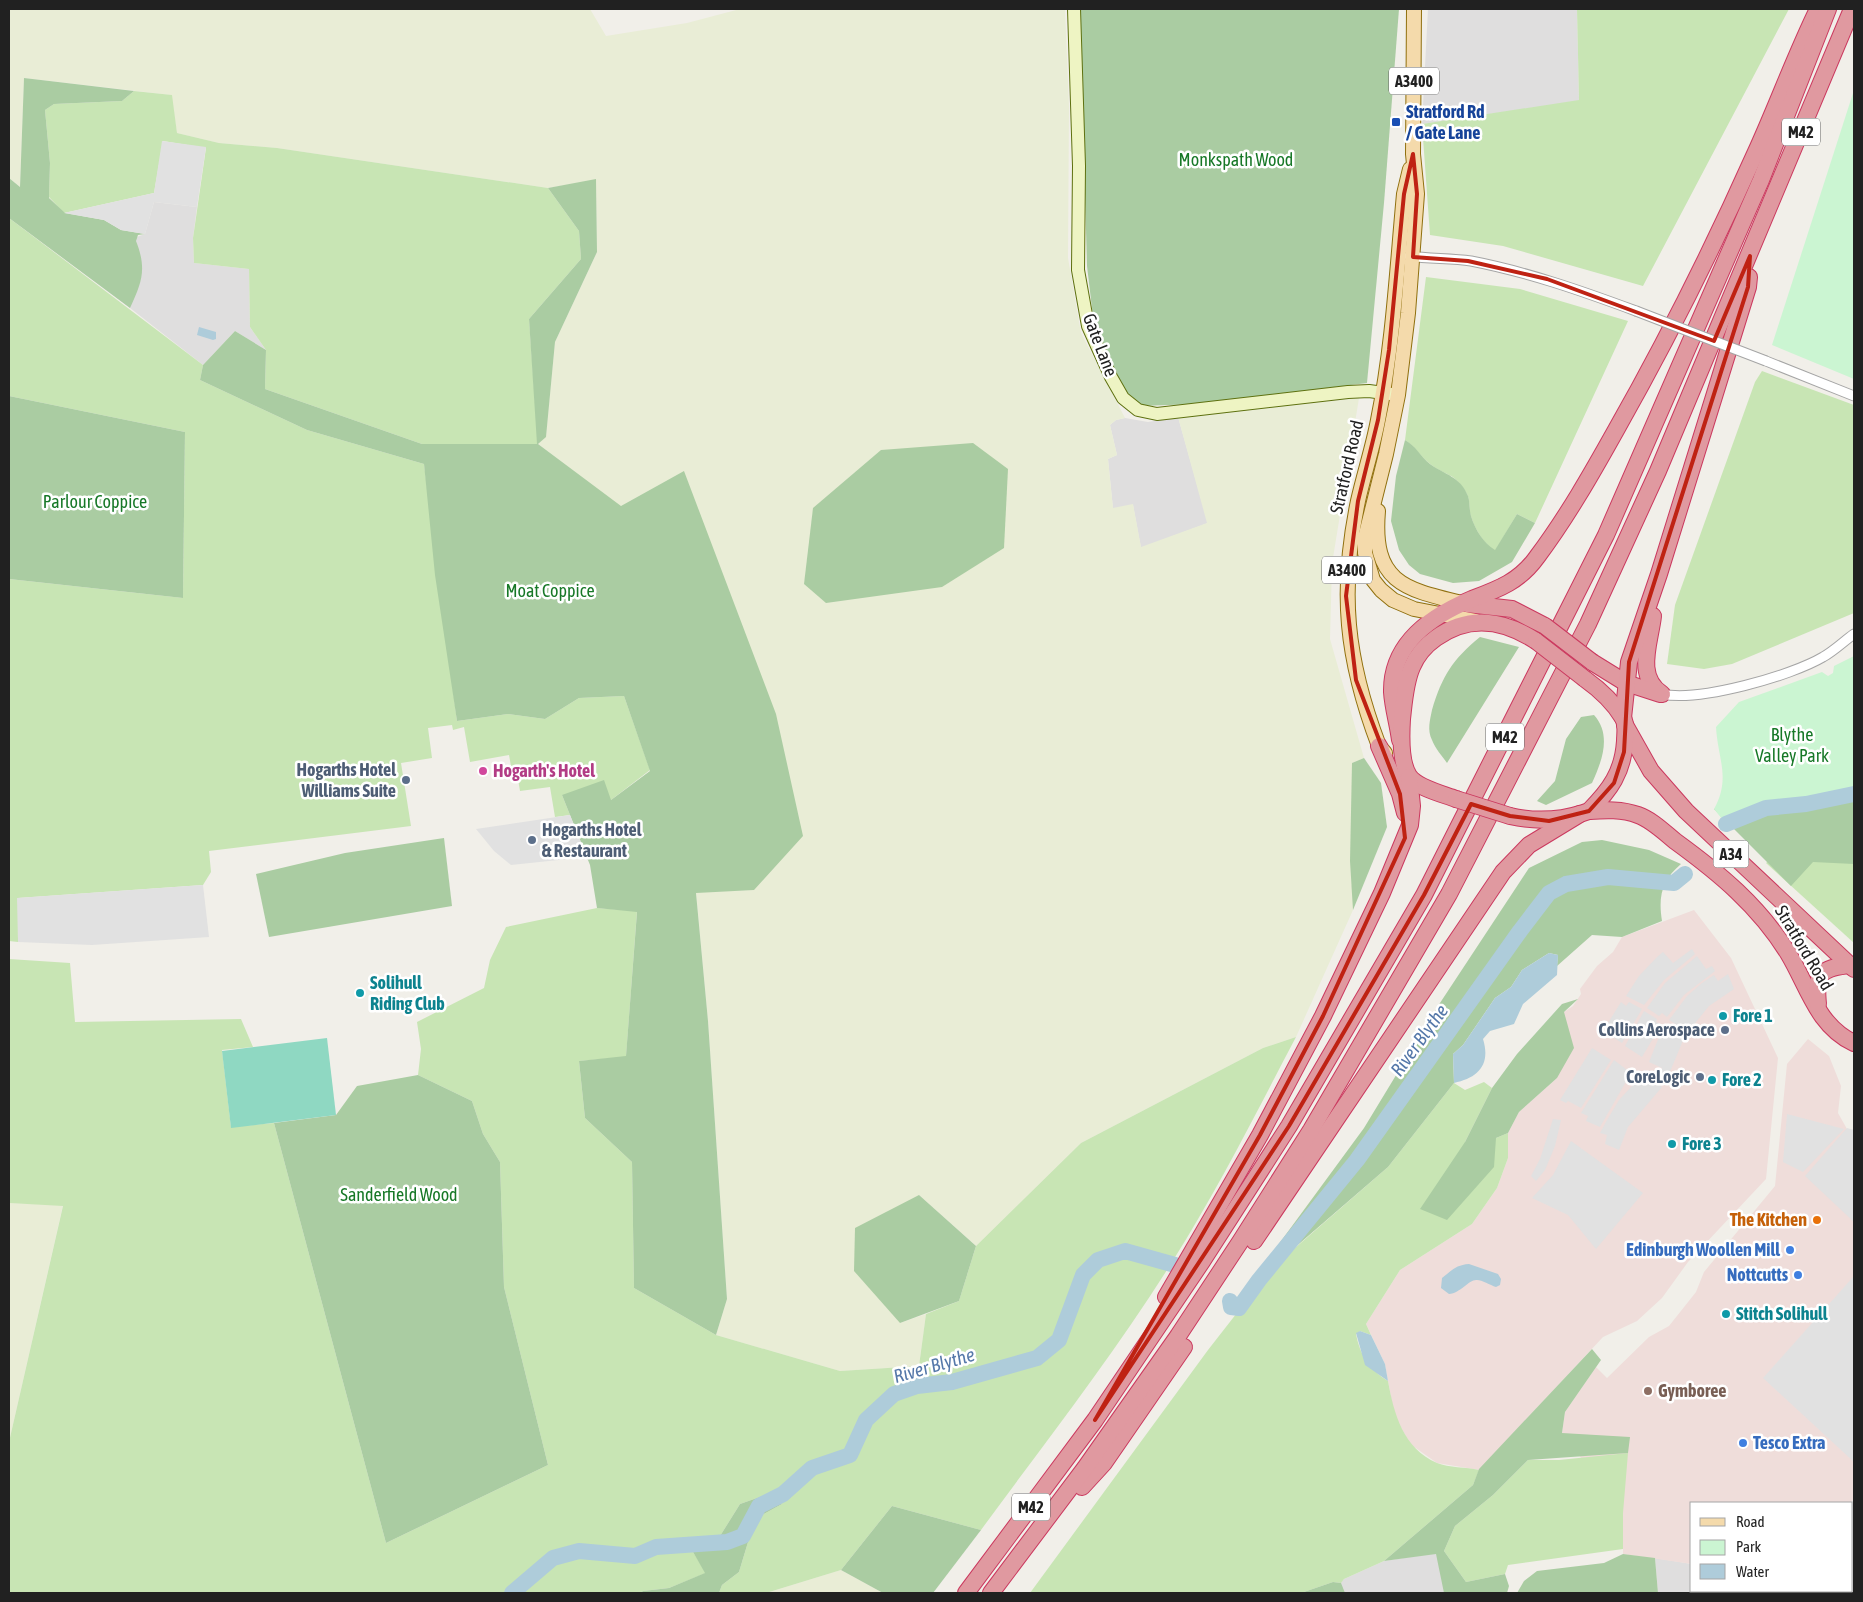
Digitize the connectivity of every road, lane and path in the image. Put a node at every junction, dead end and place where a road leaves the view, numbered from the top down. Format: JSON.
{"nodes":[{"id":1,"x":1074,"y":9,"type":"edge"},
{"id":2,"x":1414,"y":9,"type":"edge"},
{"id":3,"x":1818,"y":9,"type":"edge"},
{"id":4,"x":1828,"y":9,"type":"edge"},
{"id":5,"x":1852,"y":9,"type":"edge"},
{"id":6,"x":1413,"y":154,"type":"junction"},
{"id":7,"x":1398,"y":254,"type":"junction"},
{"id":8,"x":1412,"y":256,"type":"junction"},
{"id":9,"x":1750,"y":256,"type":"junction"},
{"id":10,"x":1382,"y":392,"type":"junction"},
{"id":11,"x":1398,"y":395,"type":"junction"},
{"id":12,"x":1854,"y":396,"type":"edge"},
{"id":13,"x":1386,"y":454,"type":"junction"},
{"id":14,"x":1659,"y":574,"type":"junction"},
{"id":15,"x":1462,"y":603,"type":"junction"},
{"id":16,"x":1438,"y":614,"type":"junction"},
{"id":17,"x":1478,"y":622,"type":"junction"},
{"id":18,"x":1854,"y":634,"type":"edge"},
{"id":19,"x":1626,"y":683,"type":"junction"},
{"id":20,"x":1662,"y":694,"type":"junction"},
{"id":21,"x":1624,"y":722,"type":"junction"},
{"id":22,"x":1400,"y":740,"type":"junction"},
{"id":23,"x":1379,"y":746,"type":"junction"},
{"id":24,"x":1408,"y":775,"type":"junction"},
{"id":25,"x":1584,"y":813,"type":"junction"},
{"id":26,"x":1405,"y":838,"type":"junction"},
{"id":27,"x":1852,"y":967,"type":"edge"},
{"id":28,"x":1818,"y":1011,"type":"junction"},
{"id":29,"x":1854,"y":1044,"type":"edge"},
{"id":30,"x":1095,"y":1420,"type":"junction"},
{"id":31,"x":1020,"y":1556,"type":"junction"},
{"id":32,"x":966,"y":1593,"type":"edge"},
{"id":33,"x":991,"y":1593,"type":"edge"}],
"edges":[{"from":1,"to":10,"type":"street","name":"Gate Lane"},
{"from":2,"to":6,"type":"main road","name":"Stratford Road","number":"A3400"},
{"from":3,"to":15,"type":"highway"},
{"from":4,"to":30,"type":"highway","number":"M42"},
{"from":5,"to":9,"type":"highway","number":"M42"},
{"from":6,"to":7,"type":"main road","name":"Stratford Road","number":"A3400"},
{"from":6,"to":8,"type":"main road","name":"Stratford Road","number":"A3400"},
{"from":7,"to":8,"type":"street"},
{"from":7,"to":10,"type":"main road","name":"Stratford Road","number":"A3400"},
{"from":8,"to":11,"type":"main road","name":"Stratford Road","number":"A3400"},
{"from":8,"to":12,"type":"street","bridge":true},
{"from":9,"to":14,"type":"highway"},
{"from":9,"to":31,"type":"highway","number":"M42"},
{"from":10,"to":11,"type":"street","name":"Gate Lane"},
{"from":10,"to":23,"type":"main road","name":"Stratford Road","number":"A3400"},
{"from":11,"to":13,"type":"main road","name":"Stratford Road","number":"A3400"},
{"from":13,"to":15,"type":"main road"},
{"from":13,"to":16,"type":"main road","name":"Stratford Road","number":"A3400"},
{"from":14,"to":19,"type":"highway"},
{"from":14,"to":20,"type":"highway"},
{"from":15,"to":16,"type":"highway"},
{"from":15,"to":19,"type":"highway","bridge":true},
{"from":16,"to":17,"type":"main road","name":"Stratford Road","number":"A3400"},
{"from":16,"to":22,"type":"highway"},
{"from":17,"to":21,"type":"highway","number":"A34","bridge":true},
{"from":17,"to":22,"type":"highway","number":"A34"},
{"from":18,"to":20,"type":"street"},
{"from":19,"to":20,"type":"highway"},
{"from":19,"to":21,"type":"highway"},
{"from":21,"to":25,"type":"highway"},
{"from":21,"to":27,"type":"highway","name":"Stratford Road","number":"A34"},
{"from":22,"to":24,"type":"highway","number":"A34"},
{"from":23,"to":24,"type":"main road","name":"Stratford Road"},
{"from":23,"to":26,"type":"highway"},
{"from":24,"to":25,"type":"highway","number":"A34","bridge":true},
{"from":24,"to":26,"type":"highway"},
{"from":25,"to":28,"type":"highway","name":"Stratford Road","number":"A34"},
{"from":25,"to":31,"type":"highway"},
{"from":26,"to":30,"type":"highway"},
{"from":27,"to":28,"type":"highway","number":"A34"},
{"from":28,"to":29,"type":"highway","name":"Stratford Road","number":"A34"},
{"from":30,"to":32,"type":"highway","number":"M42"},
{"from":31,"to":33,"type":"highway","number":"M42"}]}
